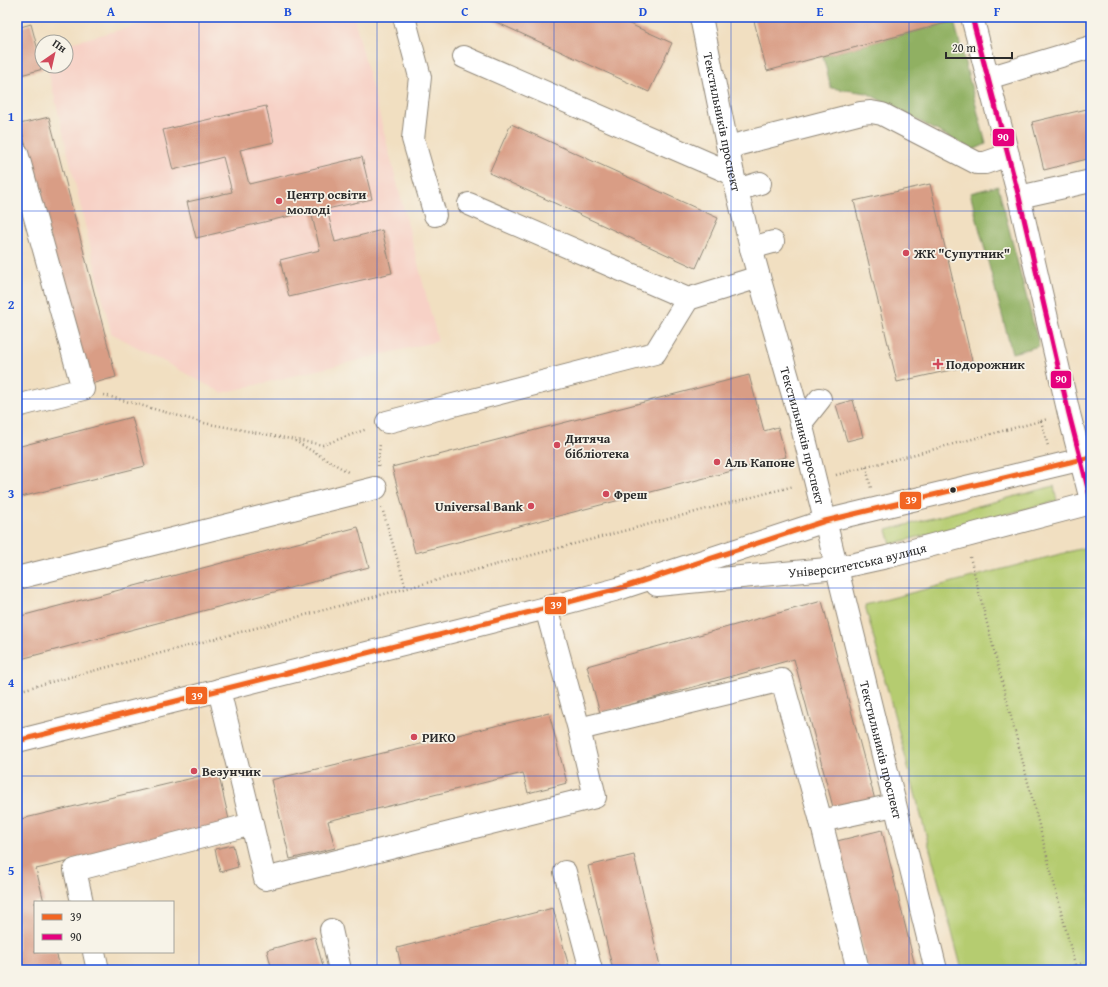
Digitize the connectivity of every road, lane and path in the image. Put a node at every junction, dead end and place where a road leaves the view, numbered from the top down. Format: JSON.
{"nodes":[{"id":1,"x":404,"y":17,"type":"edge"},
{"id":2,"x":972,"y":17,"type":"edge"},
{"id":3,"x":698,"y":19,"type":"edge"},
{"id":4,"x":1091,"y":47,"type":"edge"},
{"id":5,"x":464,"y":57,"type":"dead end"},
{"id":6,"x":988,"y":78,"type":"junction"},
{"id":7,"x":728,"y":147,"type":"junction"},
{"id":8,"x":17,"y":153,"type":"edge"},
{"id":9,"x":1008,"y":155,"type":"junction"},
{"id":10,"x":1091,"y":181,"type":"edge"},
{"id":11,"x":735,"y":182,"type":"junction"},
{"id":12,"x":760,"y":183,"type":"dead end"},
{"id":13,"x":1019,"y":197,"type":"junction"},
{"id":14,"x":469,"y":204,"type":"dead end"},
{"id":15,"x":435,"y":215,"type":"dead end"},
{"id":16,"x":773,"y":242,"type":"dead end"},
{"id":17,"x":751,"y":248,"type":"junction"},
{"id":18,"x":759,"y":277,"type":"junction"},
{"id":19,"x":688,"y":299,"type":"junction"},
{"id":20,"x":83,"y":389,"type":"junction"},
{"id":21,"x":820,"y":399,"type":"dead end"},
{"id":22,"x":17,"y":406,"type":"edge"},
{"id":23,"x":1069,"y":414,"type":"junction"},
{"id":24,"x":387,"y":422,"type":"junction"},
{"id":25,"x":801,"y":424,"type":"junction"},
{"id":26,"x":293,"y":439,"type":"junction"},
{"id":27,"x":1086,"y":458,"type":"edge"},
{"id":28,"x":815,"y":480,"type":"junction"},
{"id":29,"x":376,"y":488,"type":"junction"},
{"id":30,"x":1091,"y":501,"type":"edge"},
{"id":31,"x":825,"y":521,"type":"junction"},
{"id":32,"x":969,"y":554,"type":"dead end"},
{"id":33,"x":836,"y":568,"type":"junction"},
{"id":34,"x":17,"y":578,"type":"edge"},
{"id":35,"x":406,"y":588,"type":"junction"},
{"id":36,"x":618,"y":589,"type":"junction"},
{"id":37,"x":546,"y":608,"type":"junction"},
{"id":38,"x":17,"y":690,"type":"edge"},
{"id":39,"x":219,"y":690,"type":"junction"},
{"id":40,"x":579,"y":729,"type":"junction"},
{"id":41,"x":17,"y":741,"type":"edge"},
{"id":42,"x":894,"y":804,"type":"junction"},
{"id":43,"x":821,"y":821,"type":"junction"},
{"id":44,"x":252,"y":824,"type":"junction"},
{"id":45,"x":566,"y":872,"type":"dead end"},
{"id":46,"x":82,"y":901,"type":"edge"},
{"id":47,"x":330,"y":930,"type":"dead end"},
{"id":48,"x":94,"y":953,"type":"edge"},
{"id":49,"x":1091,"y":961,"type":"edge"},
{"id":50,"x":1075,"y":965,"type":"junction"},
{"id":51,"x":98,"y":970,"type":"edge"},
{"id":52,"x":340,"y":970,"type":"edge"},
{"id":53,"x":591,"y":970,"type":"edge"},
{"id":54,"x":858,"y":970,"type":"edge"},
{"id":55,"x":936,"y":970,"type":"edge"},
{"id":56,"x":1057,"y":970,"type":"edge"}],
"edges":[{"from":1,"to":15,"type":"street"},
{"from":2,"to":6,"type":"street"},
{"from":3,"to":7,"type":"street","name":"Текстильників проспект"},
{"from":4,"to":6,"type":"street"},
{"from":5,"to":11,"type":"street"},
{"from":6,"to":9,"type":"street"},
{"from":7,"to":9,"type":"street"},
{"from":7,"to":11,"type":"street","name":"Текстильників проспект"},
{"from":8,"to":20,"type":"street"},
{"from":9,"to":13,"type":"street"},
{"from":10,"to":13,"type":"street"},
{"from":11,"to":12,"type":"street"},
{"from":11,"to":17,"type":"street","name":"Текстильників проспект"},
{"from":13,"to":23,"type":"street"},
{"from":14,"to":19,"type":"street"},
{"from":16,"to":17,"type":"street"},
{"from":17,"to":18,"type":"street","name":"Текстильників проспект"},
{"from":18,"to":19,"type":"street"},
{"from":18,"to":25,"type":"street","name":"Текстильників проспект"},
{"from":19,"to":24,"type":"street"},
{"from":20,"to":22,"type":"street"},
{"from":20,"to":26,"type":"path"},
{"from":21,"to":25,"type":"street"},
{"from":23,"to":27,"type":"street"},
{"from":23,"to":28,"type":"path"},
{"from":24,"to":26,"type":"path"},
{"from":24,"to":29,"type":"path"},
{"from":25,"to":28,"type":"street","name":"Текстильників проспект"},
{"from":26,"to":29,"type":"path"},
{"from":27,"to":30,"type":"street"},
{"from":27,"to":31,"type":"street","name":"Університетська вулиця"},
{"from":28,"to":31,"type":"street","name":"Текстильників проспект"},
{"from":28,"to":35,"type":"path"},
{"from":29,"to":34,"type":"street"},
{"from":29,"to":35,"type":"path"},
{"from":30,"to":33,"type":"street","name":"Університетська вулиця"},
{"from":31,"to":33,"type":"street","name":"Текстильників проспект"},
{"from":31,"to":36,"type":"street","name":"Університетська вулиця"},
{"from":32,"to":50,"type":"path"},
{"from":33,"to":36,"type":"street","name":"Університетська вулиця"},
{"from":33,"to":42,"type":"street","name":"Текстильників проспект"},
{"from":35,"to":38,"type":"path"},
{"from":36,"to":37,"type":"street","name":"Університетська вулиця"},
{"from":37,"to":39,"type":"street","name":"Університетська вулиця"},
{"from":37,"to":40,"type":"street"},
{"from":39,"to":41,"type":"street","name":"Університетська вулиця"},
{"from":39,"to":44,"type":"street"},
{"from":40,"to":43,"type":"street"},
{"from":40,"to":44,"type":"street"},
{"from":42,"to":43,"type":"street"},
{"from":42,"to":55,"type":"street","name":"Текстильників проспект"},
{"from":43,"to":54,"type":"street"},
{"from":44,"to":46,"type":"street"},
{"from":45,"to":53,"type":"street"},
{"from":47,"to":52,"type":"street"},
{"from":48,"to":51,"type":"street"},
{"from":49,"to":50,"type":"path"},
{"from":50,"to":56,"type":"path"}]}
